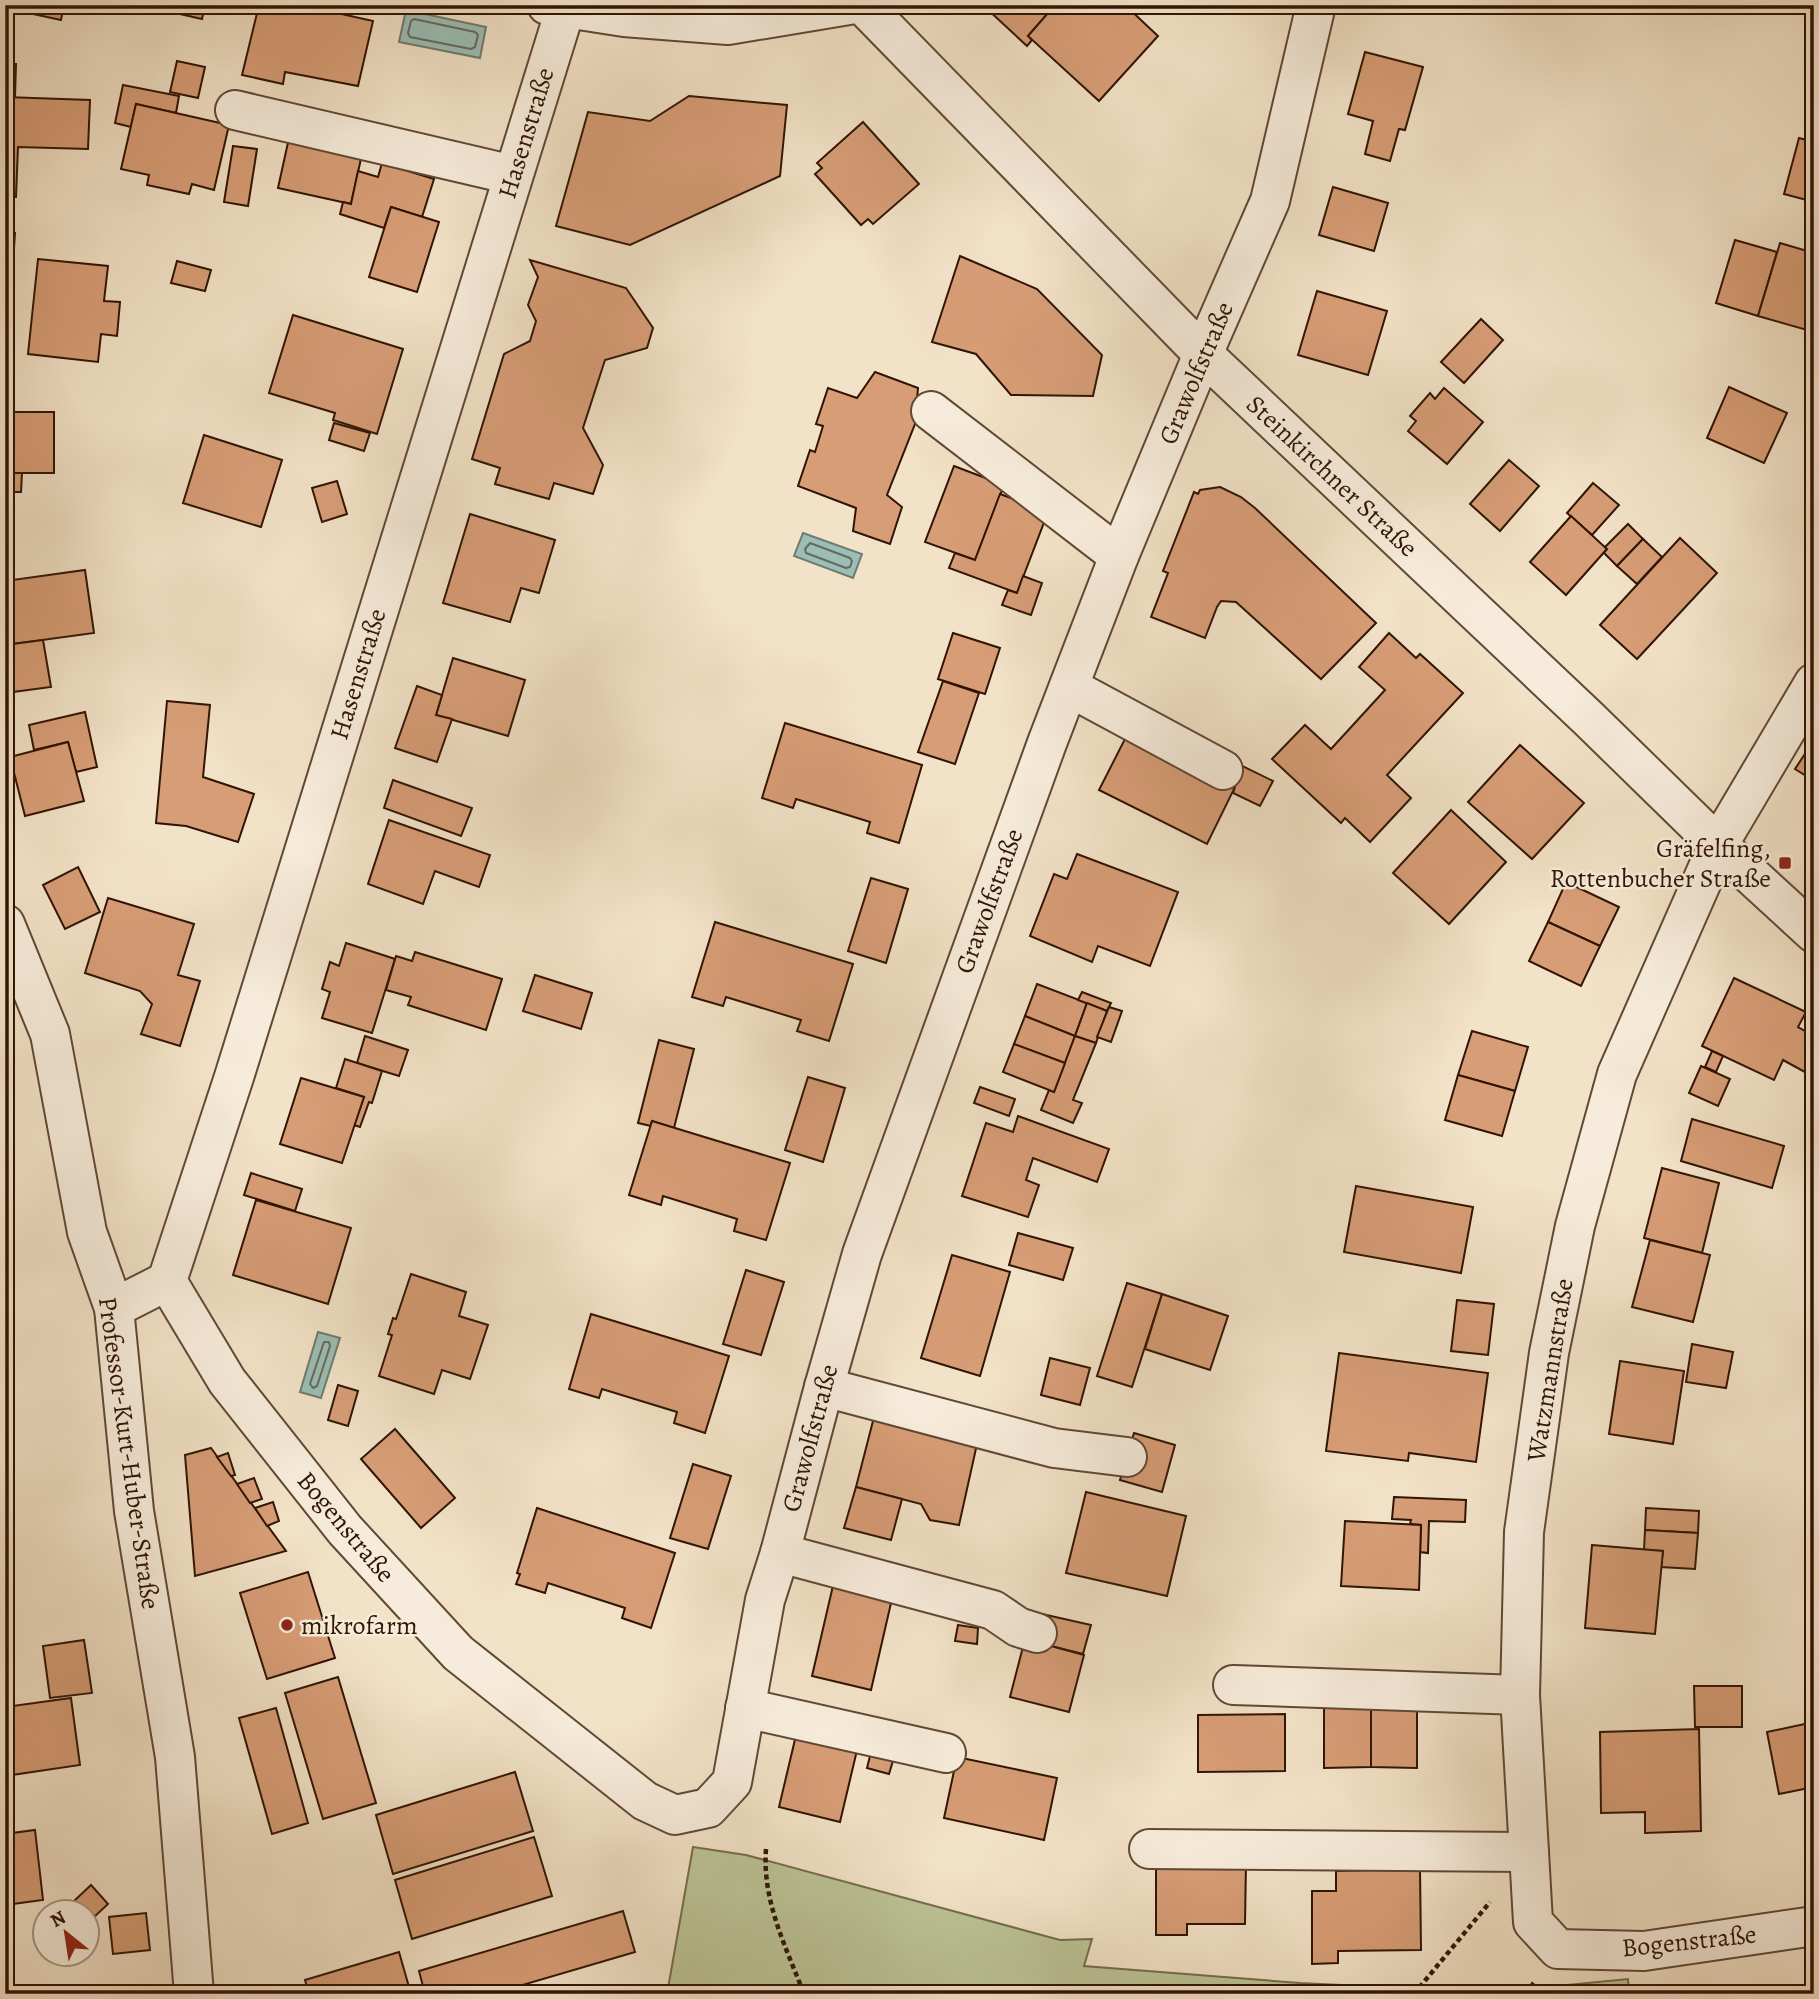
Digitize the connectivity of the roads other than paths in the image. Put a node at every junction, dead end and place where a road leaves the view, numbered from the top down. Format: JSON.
{"nodes":[{"id":1,"x":849,"y":5,"type":"edge"},
{"id":2,"x":863,"y":5,"type":"edge"},
{"id":3,"x":1317,"y":5,"type":"edge"},
{"id":4,"x":556,"y":7,"type":"edge"},
{"id":5,"x":235,"y":110,"type":"dead end"},
{"id":6,"x":513,"y":175,"type":"junction"},
{"id":7,"x":1203,"y":354,"type":"junction"},
{"id":8,"x":931,"y":411,"type":"dead end"},
{"id":9,"x":1119,"y":556,"type":"junction"},
{"id":10,"x":1814,"y":683,"type":"edge"},
{"id":11,"x":1069,"y":687,"type":"junction"},
{"id":12,"x":1223,"y":770,"type":"dead end"},
{"id":13,"x":1718,"y":845,"type":"junction"},
{"id":14,"x":5,"y":924,"type":"edge"},
{"id":15,"x":1814,"y":933,"type":"edge"},
{"id":16,"x":167,"y":1281,"type":"junction"},
{"id":17,"x":114,"y":1308,"type":"junction"},
{"id":18,"x":824,"y":1387,"type":"junction"},
{"id":19,"x":1127,"y":1458,"type":"dead end"},
{"id":20,"x":780,"y":1553,"type":"junction"},
{"id":21,"x":1037,"y":1633,"type":"dead end"},
{"id":22,"x":1233,"y":1685,"type":"dead end"},
{"id":23,"x":1520,"y":1695,"type":"junction"},
{"id":24,"x":745,"y":1708,"type":"junction"},
{"id":25,"x":946,"y":1754,"type":"dead end"},
{"id":26,"x":708,"y":1808,"type":"joint"},
{"id":27,"x":1149,"y":1849,"type":"dead end"},
{"id":28,"x":1529,"y":1852,"type":"junction"},
{"id":29,"x":1532,"y":1922,"type":"joint"},
{"id":30,"x":1814,"y":1926,"type":"edge"},
{"id":31,"x":194,"y":1994,"type":"edge"}],
"edges":[{"from":1,"to":4,"type":"street"},
{"from":2,"to":7,"type":"street","name":"Steinkirchner Straße"},
{"from":3,"to":7,"type":"street","name":"Grawolfstraße"},
{"from":4,"to":6,"type":"street","name":"Hasenstraße"},
{"from":5,"to":6,"type":"street"},
{"from":6,"to":16,"type":"street","name":"Hasenstraße"},
{"from":7,"to":9,"type":"street","name":"Grawolfstraße"},
{"from":7,"to":13,"type":"street","name":"Steinkirchner Straße"},
{"from":8,"to":9,"type":"street"},
{"from":9,"to":11,"type":"street","name":"Grawolfstraße"},
{"from":10,"to":13,"type":"street","name":"Watzmannstraße"},
{"from":11,"to":12,"type":"street"},
{"from":11,"to":18,"type":"street","name":"Grawolfstraße"},
{"from":13,"to":15,"type":"street","name":"Steinkirchner Straße"},
{"from":13,"to":23,"type":"street","name":"Watzmannstraße"},
{"from":14,"to":17,"type":"street","name":"Professor-Kurt-Huber-Straße"},
{"from":16,"to":17,"type":"street"},
{"from":16,"to":26,"type":"street","name":"Bogenstraße"},
{"from":17,"to":31,"type":"street","name":"Professor-Kurt-Huber-Straße"},
{"from":18,"to":19,"type":"street"},
{"from":18,"to":20,"type":"street","name":"Grawolfstraße"},
{"from":20,"to":21,"type":"street"},
{"from":20,"to":24,"type":"street","name":"Grawolfstraße"},
{"from":22,"to":23,"type":"street"},
{"from":23,"to":28,"type":"street","name":"Watzmannstraße"},
{"from":24,"to":25,"type":"street"},
{"from":24,"to":26,"type":"street","name":"Grawolfstraße"},
{"from":27,"to":28,"type":"street"},
{"from":28,"to":29,"type":"street","name":"Watzmannstraße"},
{"from":29,"to":30,"type":"street","name":"Bogenstraße"}]}
